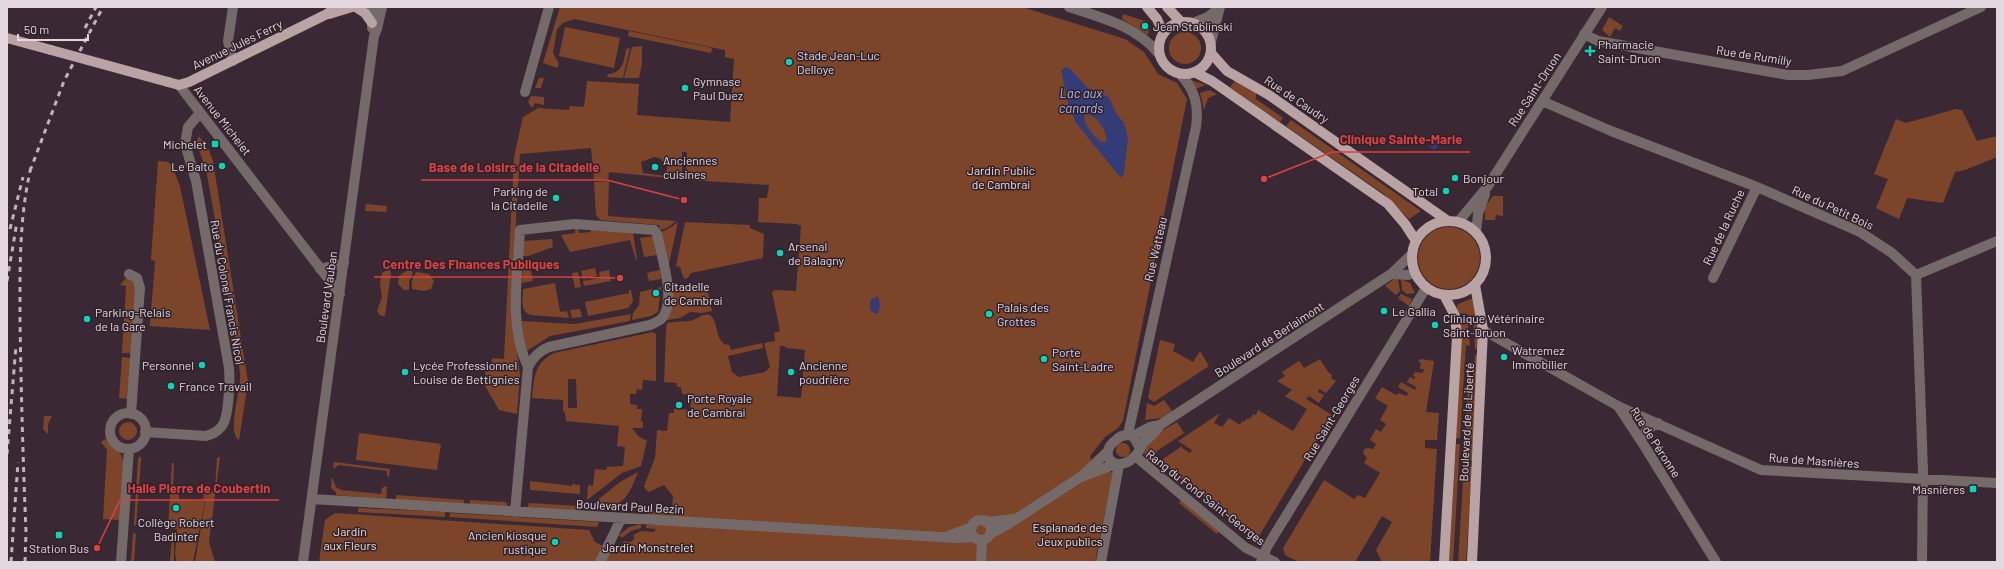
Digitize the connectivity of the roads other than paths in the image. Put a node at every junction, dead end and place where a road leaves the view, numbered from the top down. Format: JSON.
{"nodes":[{"id":1,"x":233,"y":7,"type":"edge"},
{"id":2,"x":336,"y":7,"type":"edge"},
{"id":3,"x":352,"y":7,"type":"edge"},
{"id":4,"x":356,"y":7,"type":"edge"},
{"id":5,"x":373,"y":7,"type":"edge"},
{"id":6,"x":382,"y":7,"type":"edge"},
{"id":7,"x":549,"y":7,"type":"edge"},
{"id":8,"x":1069,"y":7,"type":"edge"},
{"id":9,"x":1147,"y":7,"type":"edge"},
{"id":10,"x":1167,"y":7,"type":"edge"},
{"id":11,"x":1220,"y":7,"type":"edge"},
{"id":12,"x":1602,"y":7,"type":"edge"},
{"id":13,"x":1981,"y":7,"type":"edge"},
{"id":14,"x":327,"y":14,"type":"junction"},
{"id":15,"x":1181,"y":22,"type":"junction"},
{"id":16,"x":372,"y":23,"type":"junction"},
{"id":17,"x":1193,"y":23,"type":"junction"},
{"id":18,"x":1163,"y":32,"type":"junction"},
{"id":19,"x":1584,"y":34,"type":"junction"},
{"id":20,"x":374,"y":36,"type":"junction"},
{"id":21,"x":7,"y":38,"type":"edge"},
{"id":22,"x":1211,"y":48,"type":"junction"},
{"id":23,"x":1159,"y":54,"type":"junction"},
{"id":24,"x":232,"y":61,"type":"junction"},
{"id":25,"x":1194,"y":72,"type":"junction"},
{"id":26,"x":1180,"y":74,"type":"junction"},
{"id":27,"x":179,"y":85,"type":"junction"},
{"id":28,"x":525,"y":92,"type":"dead end"},
{"id":29,"x":1542,"y":102,"type":"junction"},
{"id":30,"x":200,"y":112,"type":"junction"},
{"id":31,"x":1488,"y":186,"type":"junction"},
{"id":32,"x":1757,"y":187,"type":"junction"},
{"id":33,"x":1453,"y":221,"type":"junction"},
{"id":34,"x":1476,"y":233,"type":"junction"},
{"id":35,"x":1416,"y":240,"type":"junction"},
{"id":36,"x":1997,"y":241,"type":"edge"},
{"id":37,"x":1412,"y":254,"type":"junction"},
{"id":38,"x":344,"y":263,"type":"junction"},
{"id":39,"x":320,"y":269,"type":"junction"},
{"id":40,"x":1415,"y":273,"type":"junction"},
{"id":41,"x":129,"y":274,"type":"dead end"},
{"id":42,"x":1391,"y":274,"type":"junction"},
{"id":43,"x":1916,"y":275,"type":"junction"},
{"id":44,"x":1714,"y":278,"type":"dead end"},
{"id":45,"x":1475,"y":285,"type":"junction"},
{"id":46,"x":1426,"y":288,"type":"junction"},
{"id":47,"x":340,"y":294,"type":"junction"},
{"id":48,"x":1444,"y":295,"type":"junction"},
{"id":49,"x":1484,"y":330,"type":"junction"},
{"id":50,"x":528,"y":367,"type":"junction"},
{"id":51,"x":1618,"y":406,"type":"junction"},
{"id":52,"x":131,"y":414,"type":"junction"},
{"id":53,"x":1658,"y":423,"type":"junction"},
{"id":54,"x":1160,"y":425,"type":"junction"},
{"id":55,"x":146,"y":432,"type":"junction"},
{"id":56,"x":1131,"y":435,"type":"junction"},
{"id":57,"x":1641,"y":440,"type":"junction"},
{"id":58,"x":129,"y":448,"type":"junction"},
{"id":59,"x":1107,"y":452,"type":"junction"},
{"id":60,"x":1137,"y":452,"type":"junction"},
{"id":61,"x":1117,"y":465,"type":"junction"},
{"id":62,"x":1082,"y":476,"type":"junction"},
{"id":63,"x":1922,"y":479,"type":"junction"},
{"id":64,"x":1997,"y":483,"type":"edge"},
{"id":65,"x":312,"y":499,"type":"junction"},
{"id":66,"x":515,"y":512,"type":"junction"},
{"id":67,"x":621,"y":519,"type":"junction"},
{"id":68,"x":1014,"y":519,"type":"junction"},
{"id":69,"x":986,"y":522,"type":"junction"},
{"id":70,"x":972,"y":527,"type":"junction"},
{"id":71,"x":946,"y":537,"type":"junction"},
{"id":72,"x":982,"y":537,"type":"junction"},
{"id":73,"x":1261,"y":560,"type":"edge"},
{"id":74,"x":121,"y":562,"type":"edge"},
{"id":75,"x":303,"y":562,"type":"edge"},
{"id":76,"x":600,"y":562,"type":"edge"},
{"id":77,"x":981,"y":562,"type":"edge"},
{"id":78,"x":1101,"y":562,"type":"edge"},
{"id":79,"x":1275,"y":562,"type":"edge"},
{"id":80,"x":1444,"y":562,"type":"edge"},
{"id":81,"x":1472,"y":562,"type":"edge"},
{"id":82,"x":1716,"y":562,"type":"edge"},
{"id":83,"x":1922,"y":562,"type":"edge"}],
"edges":[{"from":1,"to":24,"type":"street"},
{"from":2,"to":14,"type":"main road","name":"Avenue Jules Ferry"},
{"from":3,"to":14,"type":"main road","name":"Avenue Jules Ferry"},
{"from":4,"to":16,"type":"main road"},
{"from":5,"to":16,"type":"street","name":"Boulevard Vauban"},
{"from":6,"to":20,"type":"street","name":"Boulevard Vauban"},
{"from":7,"to":28,"type":"street"},
{"from":8,"to":23,"type":"street"},
{"from":9,"to":18,"type":"main road"},
{"from":10,"to":15,"type":"main road"},
{"from":11,"to":17,"type":"street"},
{"from":11,"to":22,"type":"street"},
{"from":12,"to":19,"type":"street","name":"Rue Saint-Druon"},
{"from":13,"to":19,"type":"street","name":"Rue de Rumilly"},
{"from":14,"to":24,"type":"main road","name":"Avenue Jules Ferry"},
{"from":15,"to":17,"type":"main road"},
{"from":15,"to":18,"type":"main road"},
{"from":16,"to":20,"type":"street","name":"Boulevard Vauban"},
{"from":17,"to":22,"type":"main road"},
{"from":18,"to":23,"type":"main road"},
{"from":19,"to":29,"type":"street","name":"Rue Saint-Druon"},
{"from":20,"to":38,"type":"street","name":"Boulevard Vauban"},
{"from":21,"to":27,"type":"main road","name":"Avenue Michelet","bridge":true},
{"from":22,"to":25,"type":"main road"},
{"from":22,"to":33,"type":"main road","name":"Rue de Caudry"},
{"from":23,"to":26,"type":"main road"},
{"from":24,"to":27,"type":"main road","name":"Avenue Jules Ferry"},
{"from":25,"to":26,"type":"main road"},
{"from":25,"to":35,"type":"main road"},
{"from":26,"to":56,"type":"street","name":"Rue Watteau"},
{"from":27,"to":30,"type":"street","name":"Avenue Michelet"},
{"from":29,"to":31,"type":"street","name":"Rue Saint-Druon"},
{"from":29,"to":32,"type":"street","name":"Rue du Petit Bois"},
{"from":30,"to":39,"type":"street","name":"Avenue Michelet"},
{"from":30,"to":55,"type":"street","name":"Rue du Colonel Francis Nicol"},
{"from":31,"to":33,"type":"street","name":"Rue Saint-Druon"},
{"from":31,"to":34,"type":"street","name":"Rue Saint-Druon"},
{"from":32,"to":43,"type":"street","name":"Rue du Petit Bois"},
{"from":32,"to":44,"type":"street","name":"Rue de la Ruche"},
{"from":33,"to":34,"type":"main road"},
{"from":33,"to":35,"type":"main road"},
{"from":34,"to":45,"type":"main road"},
{"from":35,"to":37,"type":"main road"},
{"from":36,"to":43,"type":"street"},
{"from":37,"to":40,"type":"main road"},
{"from":37,"to":42,"type":"street","name":"Boulevard de Berlaimont"},
{"from":38,"to":39,"type":"street"},
{"from":38,"to":47,"type":"street","name":"Boulevard Vauban"},
{"from":39,"to":47,"type":"street","name":"Avenue Michelet"},
{"from":40,"to":42,"type":"street"},
{"from":40,"to":46,"type":"main road"},
{"from":41,"to":52,"type":"street"},
{"from":42,"to":54,"type":"street","name":"Boulevard de Berlaimont"},
{"from":43,"to":63,"type":"street"},
{"from":45,"to":48,"type":"main road"},
{"from":45,"to":49,"type":"main road","name":"Boulevard de la Liberté"},
{"from":46,"to":48,"type":"main road"},
{"from":46,"to":73,"type":"street","name":"Rue Saint-Georges"},
{"from":47,"to":65,"type":"street","name":"Boulevard Vauban"},
{"from":48,"to":80,"type":"main road","name":"Boulevard de la Liberté"},
{"from":49,"to":51,"type":"street","name":"Rue de Péronne"},
{"from":49,"to":81,"type":"main road","name":"Boulevard de la Liberté"},
{"from":50,"to":50,"type":"street"},
{"from":50,"to":66,"type":"street"},
{"from":51,"to":53,"type":"street","name":"Rue de Masnières"},
{"from":51,"to":57,"type":"street","name":"Rue de Péronne"},
{"from":52,"to":55,"type":"street"},
{"from":52,"to":58,"type":"street"},
{"from":53,"to":57,"type":"street"},
{"from":53,"to":63,"type":"street","name":"Rue de Masnières"},
{"from":54,"to":56,"type":"street","name":"Boulevard de Berlaimont"},
{"from":54,"to":60,"type":"street","name":"Boulevard de Berlaimont"},
{"from":55,"to":58,"type":"street"},
{"from":56,"to":59,"type":"street","name":"Boulevard de Berlaimont"},
{"from":56,"to":60,"type":"street"},
{"from":57,"to":82,"type":"street","name":"Rue de Péronne"},
{"from":58,"to":74,"type":"street"},
{"from":59,"to":61,"type":"street"},
{"from":59,"to":62,"type":"street","name":"Boulevard Paul Bezin"},
{"from":60,"to":61,"type":"street","name":"Boulevard de Berlaimont"},
{"from":60,"to":73,"type":"street","name":"Rang du Fond Saint-Georges"},
{"from":61,"to":62,"type":"street","name":"Boulevard Paul Bezin"},
{"from":61,"to":78,"type":"street"},
{"from":62,"to":68,"type":"street","name":"Boulevard Paul Bezin"},
{"from":63,"to":64,"type":"street","name":"Rue de Masnières"},
{"from":63,"to":83,"type":"street"},
{"from":65,"to":66,"type":"street","name":"Boulevard Paul Bezin"},
{"from":65,"to":75,"type":"street","name":"Boulevard Vauban"},
{"from":66,"to":67,"type":"street","name":"Boulevard Paul Bezin"},
{"from":67,"to":71,"type":"street","name":"Boulevard Paul Bezin"},
{"from":67,"to":76,"type":"street"},
{"from":68,"to":69,"type":"street","name":"Boulevard Paul Bezin"},
{"from":68,"to":72,"type":"street","name":"Boulevard Paul Bezin"},
{"from":69,"to":70,"type":"street","name":"Boulevard Paul Bezin"},
{"from":69,"to":72,"type":"street"},
{"from":70,"to":71,"type":"street","name":"Boulevard Paul Bezin"},
{"from":70,"to":72,"type":"street"},
{"from":71,"to":72,"type":"street","name":"Boulevard Paul Bezin"},
{"from":72,"to":77,"type":"street"},
{"from":73,"to":79,"type":"street","name":"Rang du Fond Saint-Georges"}]}
